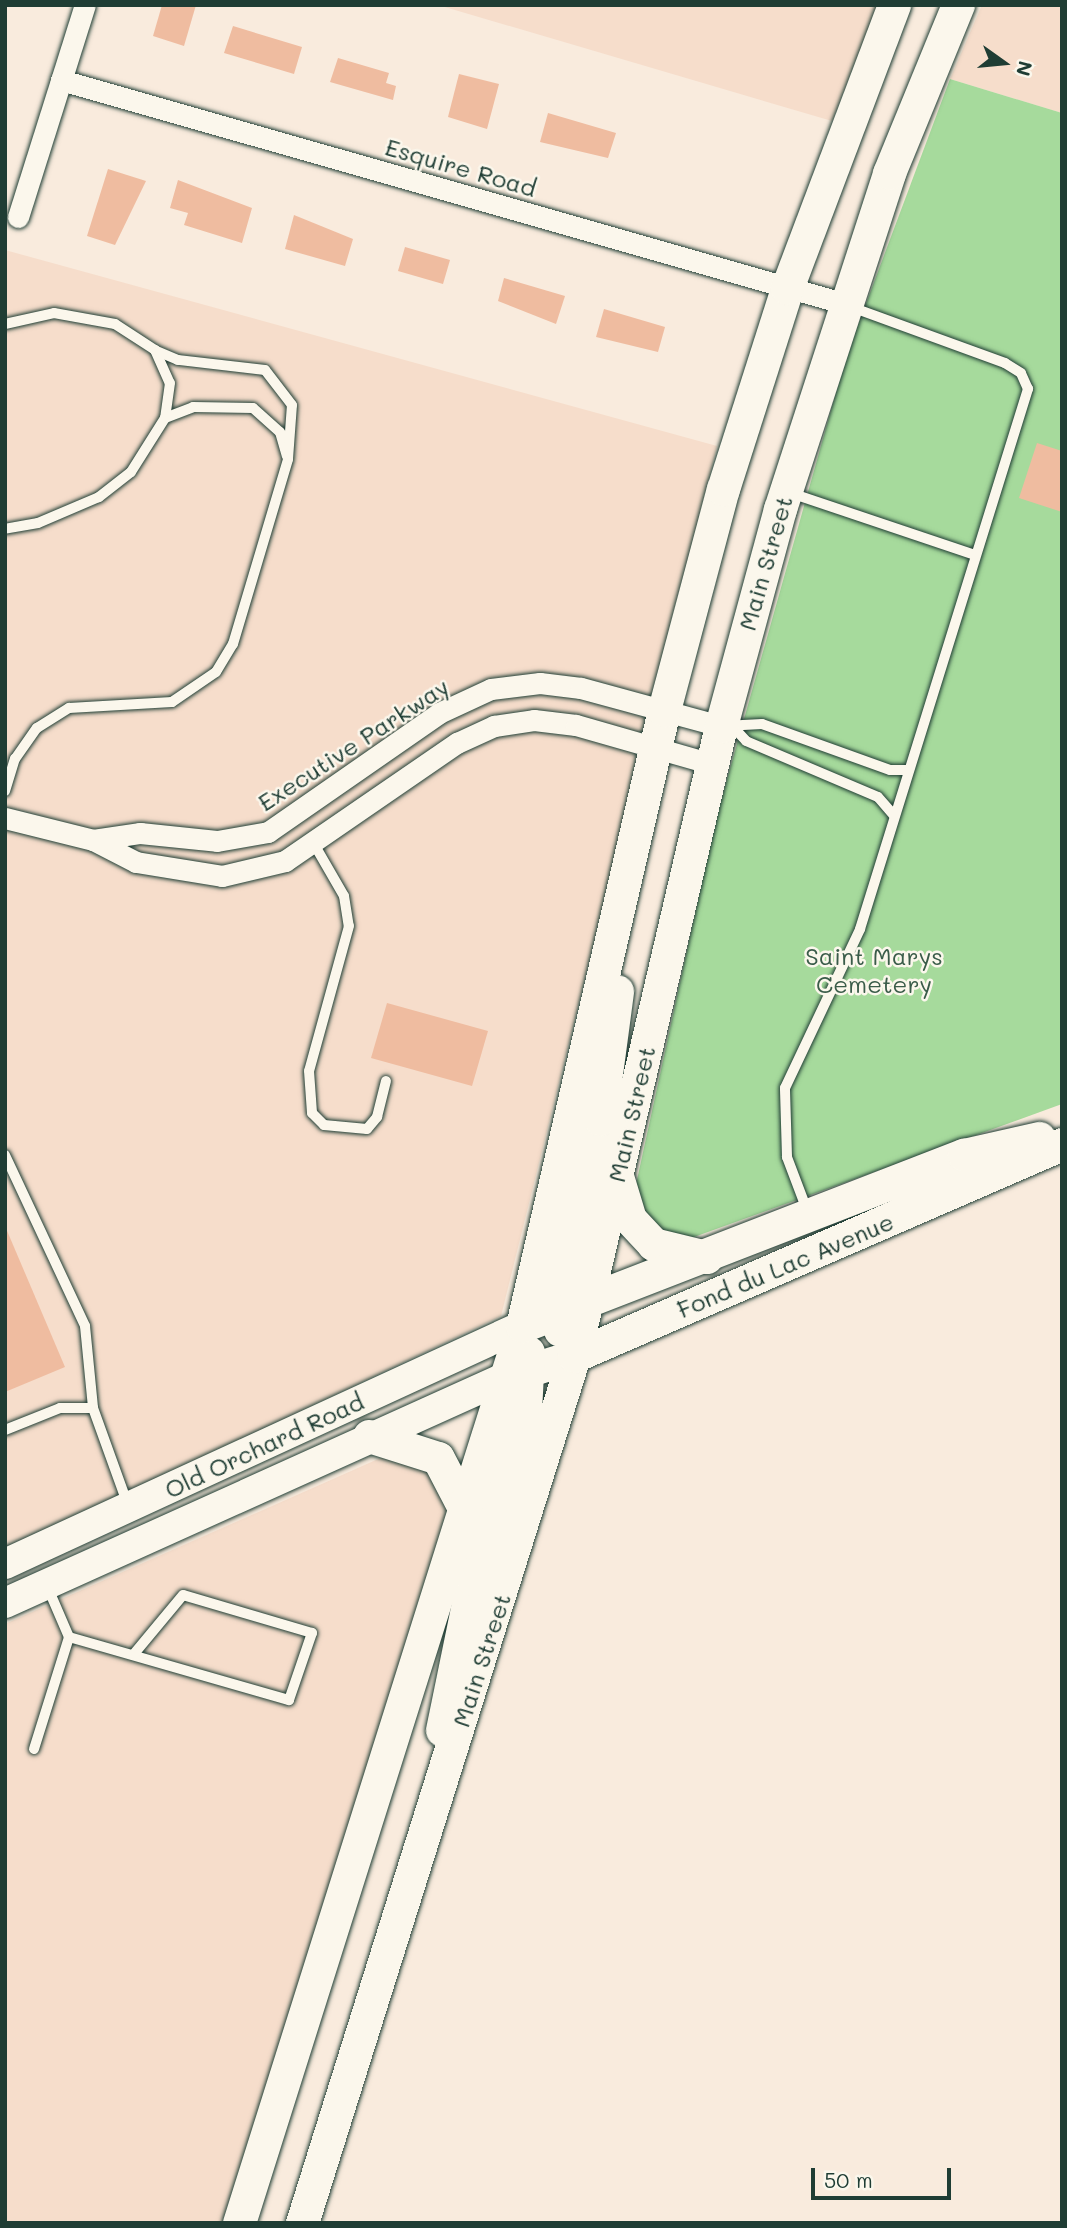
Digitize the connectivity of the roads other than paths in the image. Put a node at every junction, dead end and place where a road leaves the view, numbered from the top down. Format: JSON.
{"nodes":[{"id":1,"x":85,"y":5,"type":"edge"},
{"id":2,"x":894,"y":5,"type":"edge"},
{"id":3,"x":958,"y":5,"type":"edge"},
{"id":4,"x":61,"y":80,"type":"junction"},
{"id":5,"x":18,"y":217,"type":"dead end"},
{"id":6,"x":787,"y":288,"type":"junction"},
{"id":7,"x":846,"y":304,"type":"junction"},
{"id":8,"x":5,"y":324,"type":"edge"},
{"id":9,"x":155,"y":350,"type":"junction"},
{"id":10,"x":165,"y":418,"type":"junction"},
{"id":11,"x":288,"y":459,"type":"junction"},
{"id":12,"x":785,"y":491,"type":"junction"},
{"id":13,"x":5,"y":529,"type":"edge"},
{"id":14,"x":975,"y":555,"type":"junction"},
{"id":15,"x":664,"y":710,"type":"junction"},
{"id":16,"x":421,"y":727,"type":"junction"},
{"id":17,"x":728,"y":727,"type":"junction"},
{"id":18,"x":656,"y":748,"type":"junction"},
{"id":19,"x":440,"y":755,"type":"junction"},
{"id":20,"x":712,"y":764,"type":"junction"},
{"id":21,"x":908,"y":770,"type":"junction"},
{"id":22,"x":5,"y":792,"type":"edge"},
{"id":23,"x":893,"y":814,"type":"junction"},
{"id":24,"x":296,"y":815,"type":"junction"},
{"id":25,"x":5,"y":818,"type":"edge"},
{"id":26,"x":93,"y":840,"type":"junction"},
{"id":27,"x":314,"y":844,"type":"junction"},
{"id":28,"x":620,"y":893,"type":"junction"},
{"id":29,"x":386,"y":1081,"type":"dead end"},
{"id":30,"x":1062,"y":1133,"type":"edge"},
{"id":31,"x":1062,"y":1144,"type":"edge"},
{"id":32,"x":5,"y":1155,"type":"edge"},
{"id":33,"x":617,"y":1174,"type":"junction"},
{"id":34,"x":809,"y":1216,"type":"junction"},
{"id":35,"x":706,"y":1257,"type":"junction"},
{"id":36,"x":572,"y":1308,"type":"junction"},
{"id":37,"x":522,"y":1326,"type":"junction"},
{"id":38,"x":574,"y":1356,"type":"junction"},
{"id":39,"x":518,"y":1373,"type":"junction"},
{"id":40,"x":93,"y":1408,"type":"junction"},
{"id":41,"x":5,"y":1430,"type":"edge"},
{"id":42,"x":369,"y":1436,"type":"junction"},
{"id":43,"x":129,"y":1507,"type":"junction"},
{"id":44,"x":464,"y":1508,"type":"junction"},
{"id":45,"x":147,"y":1544,"type":"junction"},
{"id":46,"x":5,"y":1564,"type":"edge"},
{"id":47,"x":47,"y":1586,"type":"junction"},
{"id":48,"x":5,"y":1603,"type":"edge"},
{"id":49,"x":69,"y":1637,"type":"junction"},
{"id":50,"x":133,"y":1655,"type":"junction"},
{"id":51,"x":34,"y":1749,"type":"dead end"},
{"id":52,"x":431,"y":1815,"type":"junction"},
{"id":53,"x":239,"y":2223,"type":"edge"},
{"id":54,"x":302,"y":2223,"type":"edge"}],
"edges":[{"from":1,"to":4,"type":"street"},
{"from":2,"to":6,"type":"main road"},
{"from":3,"to":7,"type":"main road","name":"Main Street"},
{"from":4,"to":5,"type":"street"},
{"from":4,"to":6,"type":"street","name":"Esquire Road"},
{"from":6,"to":7,"type":"street","name":"Esquire Road"},
{"from":6,"to":15,"type":"main road"},
{"from":7,"to":12,"type":"main road","name":"Main Street"},
{"from":7,"to":14,"type":"lane"},
{"from":8,"to":9,"type":"lane"},
{"from":9,"to":10,"type":"lane"},
{"from":9,"to":11,"type":"lane"},
{"from":10,"to":11,"type":"lane"},
{"from":10,"to":13,"type":"lane"},
{"from":11,"to":22,"type":"lane"},
{"from":12,"to":14,"type":"lane"},
{"from":12,"to":17,"type":"main road","name":"Main Street"},
{"from":14,"to":21,"type":"lane"},
{"from":15,"to":16,"type":"street","name":"Executive Parkway"},
{"from":15,"to":17,"type":"street","name":"Executive Parkway"},
{"from":15,"to":18,"type":"main road"},
{"from":16,"to":19,"type":"street"},
{"from":16,"to":24,"type":"street","name":"Executive Parkway"},
{"from":17,"to":20,"type":"main road","name":"Main Street"},
{"from":17,"to":21,"type":"lane"},
{"from":17,"to":23,"type":"lane"},
{"from":18,"to":19,"type":"street","name":"Executive Parkway"},
{"from":18,"to":20,"type":"street","name":"Executive Parkway"},
{"from":18,"to":28,"type":"main road"},
{"from":19,"to":27,"type":"street","name":"Executive Parkway"},
{"from":20,"to":33,"type":"main road","name":"Main Street"},
{"from":21,"to":23,"type":"lane"},
{"from":23,"to":34,"type":"lane"},
{"from":24,"to":26,"type":"street","name":"Executive Parkway"},
{"from":24,"to":27,"type":"street"},
{"from":25,"to":26,"type":"street","name":"Executive Parkway"},
{"from":26,"to":27,"type":"street","name":"Executive Parkway"},
{"from":27,"to":29,"type":"lane"},
{"from":28,"to":36,"type":"main road"},
{"from":28,"to":37,"type":"main road"},
{"from":30,"to":34,"type":"main road","name":"Fond du Lac Avenue"},
{"from":31,"to":38,"type":"main road","name":"Fond du Lac Avenue"},
{"from":32,"to":40,"type":"lane"},
{"from":33,"to":35,"type":"main road"},
{"from":33,"to":36,"type":"main road","name":"Main Street"},
{"from":34,"to":35,"type":"main road","name":"Fond du Lac Avenue"},
{"from":35,"to":36,"type":"main road","name":"Fond du Lac Avenue"},
{"from":36,"to":37,"type":"main road","name":"Fond du Lac Avenue"},
{"from":36,"to":38,"type":"main road"},
{"from":37,"to":39,"type":"main road"},
{"from":37,"to":43,"type":"street","name":"Old Orchard Road"},
{"from":38,"to":39,"type":"main road","name":"Fond du Lac Avenue"},
{"from":38,"to":52,"type":"main road","name":"Main Street"},
{"from":39,"to":42,"type":"street","name":"Old Orchard Road"},
{"from":39,"to":44,"type":"main road"},
{"from":39,"to":52,"type":"main road"},
{"from":40,"to":41,"type":"lane"},
{"from":40,"to":43,"type":"lane"},
{"from":42,"to":44,"type":"main road"},
{"from":42,"to":45,"type":"street","name":"Old Orchard Road"},
{"from":43,"to":45,"type":"street"},
{"from":43,"to":46,"type":"street","name":"Old Orchard Road"},
{"from":44,"to":53,"type":"main road"},
{"from":45,"to":47,"type":"street","name":"Old Orchard Road"},
{"from":47,"to":48,"type":"street","name":"Old Orchard Road"},
{"from":47,"to":49,"type":"lane"},
{"from":49,"to":50,"type":"lane"},
{"from":49,"to":51,"type":"lane"},
{"from":50,"to":50,"type":"lane"},
{"from":52,"to":54,"type":"main road","name":"Main Street"}]}
